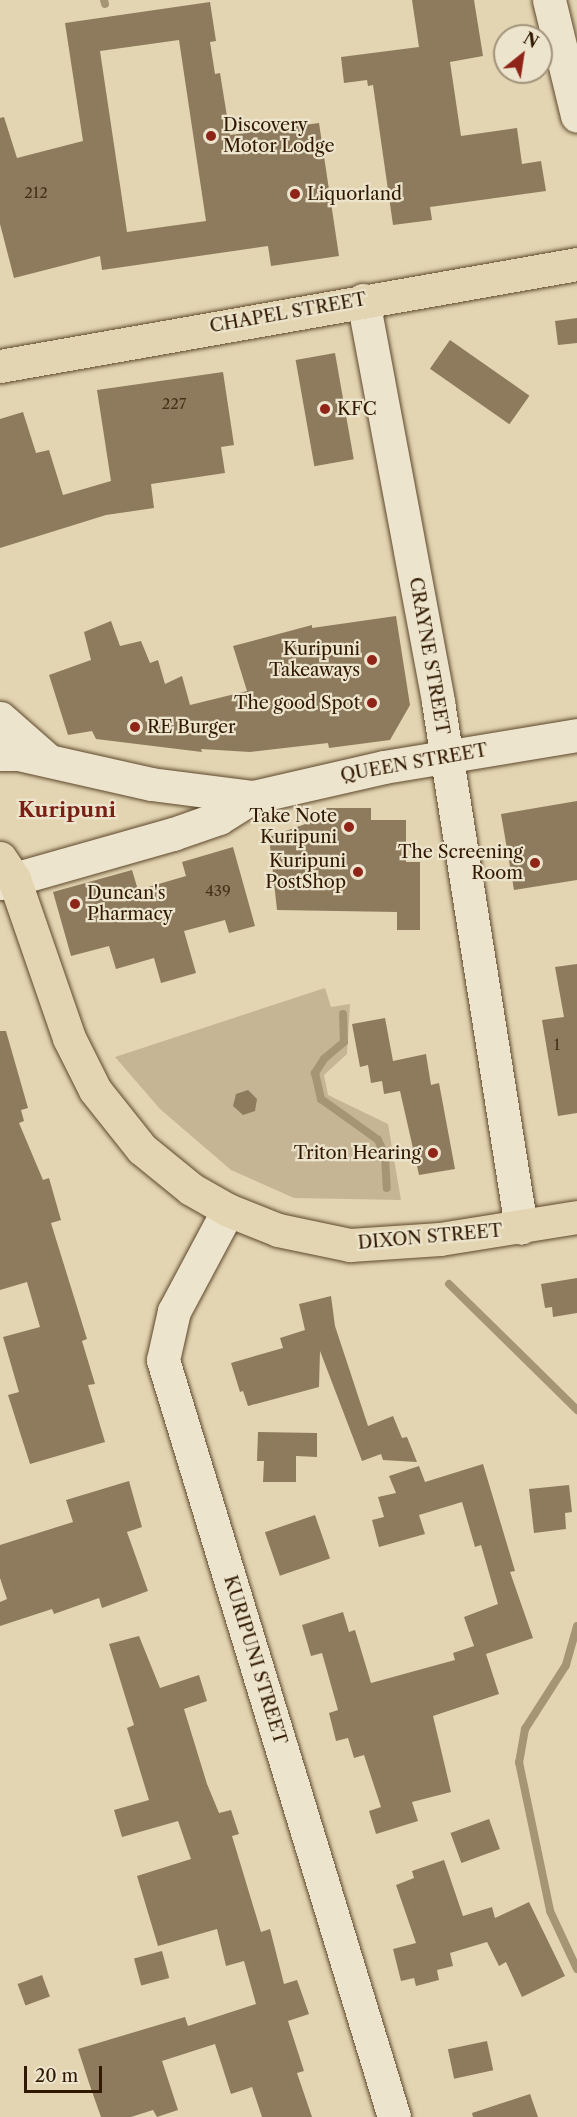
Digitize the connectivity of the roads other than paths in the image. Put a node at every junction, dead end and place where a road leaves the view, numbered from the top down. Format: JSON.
{"nodes":[{"id":1,"x":549,"y":0,"type":"edge"},
{"id":2,"x":577,"y":116,"type":"edge"},
{"id":3,"x":577,"y":264,"type":"edge"},
{"id":4,"x":363,"y":300,"type":"junction"},
{"id":5,"x":0,"y":366,"type":"edge"},
{"id":6,"x":0,"y":718,"type":"edge"},
{"id":7,"x":577,"y":735,"type":"edge"},
{"id":8,"x":0,"y":754,"type":"edge"},
{"id":9,"x":447,"y":757,"type":"junction"},
{"id":10,"x":50,"y":762,"type":"junction"},
{"id":11,"x":253,"y":797,"type":"junction"},
{"id":12,"x":5,"y":873,"type":"edge"},
{"id":13,"x":228,"y":1210,"type":"junction"},
{"id":14,"x":577,"y":1217,"type":"edge"},
{"id":15,"x":521,"y":1227,"type":"junction"},
{"id":16,"x":394,"y":2117,"type":"edge"}],
"edges":[{"from":1,"to":2,"type":"street"},
{"from":3,"to":4,"type":"main road","name":"CHAPEL STREET"},
{"from":4,"to":5,"type":"main road","name":"CHAPEL STREET"},
{"from":4,"to":9,"type":"street","name":"CRAYNE STREET"},
{"from":6,"to":10,"type":"street"},
{"from":7,"to":9,"type":"street","name":"QUEEN STREET"},
{"from":8,"to":10,"type":"street","name":"QUEEN STREET"},
{"from":9,"to":11,"type":"street","name":"QUEEN STREET"},
{"from":9,"to":15,"type":"street","name":"CRAYNE STREET"},
{"from":10,"to":11,"type":"street","name":"QUEEN STREET"},
{"from":11,"to":12,"type":"street","name":"QUEEN STREET"},
{"from":12,"to":13,"type":"main road","name":"DIXON STREET"},
{"from":13,"to":15,"type":"main road","name":"DIXON STREET"},
{"from":13,"to":16,"type":"street","name":"KURIPUNI STREET"},
{"from":14,"to":15,"type":"main road","name":"DIXON STREET"}]}
